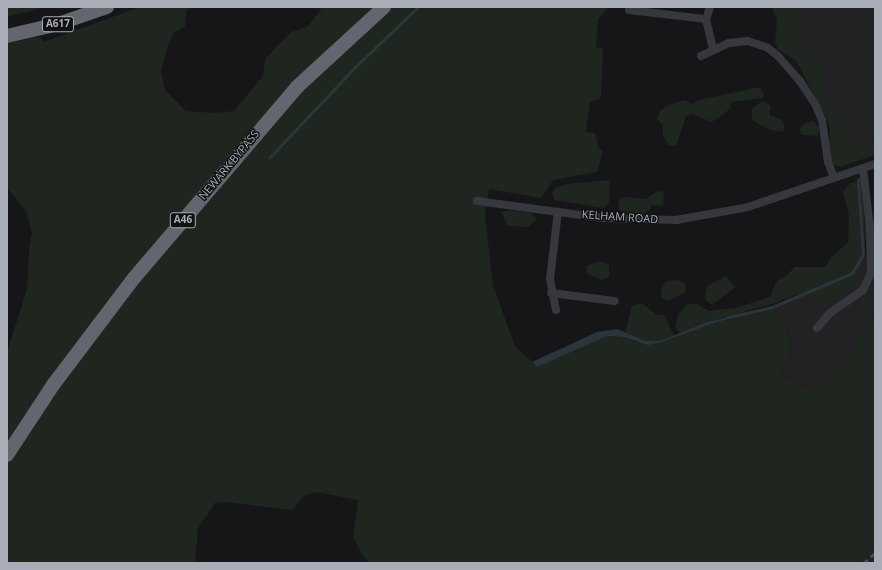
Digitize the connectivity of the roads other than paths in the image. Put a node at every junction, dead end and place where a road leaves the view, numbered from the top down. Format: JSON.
{"nodes":[{"id":1,"x":107,"y":7,"type":"edge"},
{"id":2,"x":384,"y":7,"type":"edge"},
{"id":3,"x":710,"y":7,"type":"edge"},
{"id":4,"x":638,"y":9,"type":"edge"},
{"id":5,"x":629,"y":10,"type":"dead end"},
{"id":6,"x":706,"y":20,"type":"junction"},
{"id":7,"x":7,"y":36,"type":"edge"},
{"id":8,"x":713,"y":50,"type":"junction"},
{"id":9,"x":701,"y":56,"type":"dead end"},
{"id":10,"x":875,"y":164,"type":"edge"},
{"id":11,"x":863,"y":168,"type":"junction"},
{"id":12,"x":834,"y":178,"type":"junction"},
{"id":13,"x":477,"y":201,"type":"dead end"},
{"id":14,"x":558,"y":211,"type":"junction"},
{"id":15,"x":551,"y":293,"type":"junction"},
{"id":16,"x":615,"y":301,"type":"dead end"},
{"id":17,"x":556,"y":310,"type":"dead end"},
{"id":18,"x":817,"y":328,"type":"dead end"},
{"id":19,"x":7,"y":455,"type":"edge"}],
"edges":[{"from":1,"to":7,"type":"highway","number":"A617"},
{"from":2,"to":19,"type":"highway","name":"NEWARK BYPASS","number":"A46"},
{"from":3,"to":6,"type":"street"},
{"from":4,"to":5,"type":"street"},
{"from":4,"to":6,"type":"street"},
{"from":6,"to":8,"type":"street"},
{"from":8,"to":9,"type":"street"},
{"from":8,"to":12,"type":"street"},
{"from":10,"to":11,"type":"street","name":"KELHAM ROAD"},
{"from":11,"to":12,"type":"street","name":"KELHAM ROAD"},
{"from":11,"to":18,"type":"street"},
{"from":12,"to":14,"type":"street","name":"KELHAM ROAD"},
{"from":13,"to":14,"type":"street","name":"KELHAM ROAD"},
{"from":14,"to":15,"type":"street"},
{"from":15,"to":16,"type":"street"},
{"from":15,"to":17,"type":"street"}]}
